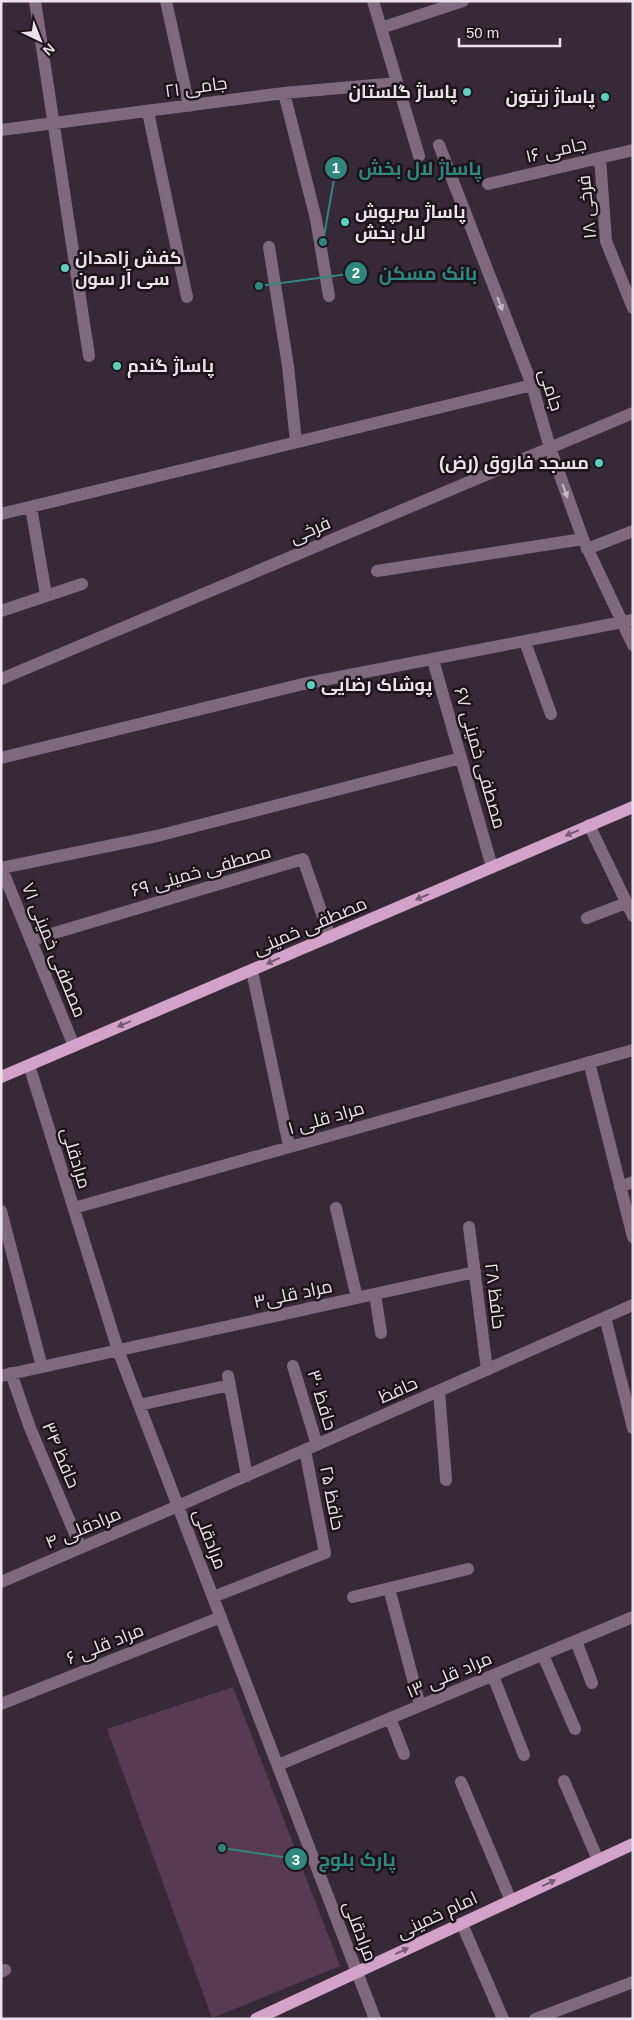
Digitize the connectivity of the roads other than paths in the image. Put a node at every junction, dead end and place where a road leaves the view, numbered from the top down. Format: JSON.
{"nodes":[{"id":1,"x":35,"y":1,"type":"edge"},
{"id":2,"x":166,"y":1,"type":"edge"},
{"id":3,"x":373,"y":1,"type":"edge"},
{"id":4,"x":463,"y":1,"type":"edge"},
{"id":5,"x":381,"y":28,"type":"junction"},
{"id":6,"x":397,"y":83,"type":"junction"},
{"id":7,"x":284,"y":93,"type":"junction"},
{"id":8,"x":189,"y":106,"type":"junction"},
{"id":9,"x":148,"y":112,"type":"junction"},
{"id":10,"x":54,"y":125,"type":"junction"},
{"id":11,"x":1,"y":130,"type":"edge"},
{"id":12,"x":439,"y":144,"type":"dead end"},
{"id":13,"x":633,"y":150,"type":"edge"},
{"id":14,"x":419,"y":156,"type":"dead end"},
{"id":15,"x":600,"y":158,"type":"junction"},
{"id":16,"x":488,"y":184,"type":"dead end"},
{"id":17,"x":269,"y":247,"type":"dead end"},
{"id":18,"x":329,"y":296,"type":"dead end"},
{"id":19,"x":187,"y":297,"type":"dead end"},
{"id":20,"x":633,"y":308,"type":"edge"},
{"id":21,"x":89,"y":356,"type":"dead end"},
{"id":22,"x":532,"y":385,"type":"junction"},
{"id":23,"x":633,"y":413,"type":"edge"},
{"id":24,"x":296,"y":442,"type":"junction"},
{"id":25,"x":550,"y":448,"type":"junction"},
{"id":26,"x":31,"y":507,"type":"junction"},
{"id":27,"x":1,"y":514,"type":"edge"},
{"id":28,"x":633,"y":531,"type":"edge"},
{"id":29,"x":585,"y":544,"type":"junction"},
{"id":30,"x":377,"y":571,"type":"dead end"},
{"id":31,"x":82,"y":584,"type":"dead end"},
{"id":32,"x":46,"y":595,"type":"junction"},
{"id":33,"x":1,"y":611,"type":"edge"},
{"id":34,"x":628,"y":622,"type":"edge"},
{"id":35,"x":525,"y":642,"type":"junction"},
{"id":36,"x":633,"y":644,"type":"edge"},
{"id":37,"x":433,"y":660,"type":"junction"},
{"id":38,"x":1,"y":679,"type":"edge"},
{"id":39,"x":551,"y":714,"type":"dead end"},
{"id":40,"x":1,"y":758,"type":"edge"},
{"id":41,"x":462,"y":758,"type":"junction"},
{"id":42,"x":633,"y":807,"type":"edge"},
{"id":43,"x":589,"y":825,"type":"junction"},
{"id":44,"x":492,"y":867,"type":"junction"},
{"id":45,"x":1,"y":868,"type":"edge"},
{"id":46,"x":626,"y":903,"type":"junction"},
{"id":47,"x":633,"y":916,"type":"edge"},
{"id":48,"x":587,"y":918,"type":"dead end"},
{"id":49,"x":330,"y":936,"type":"junction"},
{"id":50,"x":31,"y":940,"type":"junction"},
{"id":51,"x":252,"y":970,"type":"junction"},
{"id":52,"x":74,"y":1046,"type":"junction"},
{"id":53,"x":633,"y":1050,"type":"edge"},
{"id":54,"x":589,"y":1062,"type":"junction"},
{"id":55,"x":29,"y":1065,"type":"junction"},
{"id":56,"x":1,"y":1077,"type":"edge"},
{"id":57,"x":290,"y":1146,"type":"junction"},
{"id":58,"x":633,"y":1182,"type":"edge"},
{"id":59,"x":620,"y":1187,"type":"junction"},
{"id":60,"x":74,"y":1208,"type":"junction"},
{"id":61,"x":336,"y":1208,"type":"dead end"},
{"id":62,"x":1,"y":1211,"type":"edge"},
{"id":63,"x":469,"y":1227,"type":"dead end"},
{"id":64,"x":633,"y":1236,"type":"edge"},
{"id":65,"x":475,"y":1272,"type":"junction"},
{"id":66,"x":375,"y":1294,"type":"junction"},
{"id":67,"x":357,"y":1298,"type":"junction"},
{"id":68,"x":633,"y":1305,"type":"edge"},
{"id":69,"x":605,"y":1317,"type":"junction"},
{"id":70,"x":381,"y":1333,"type":"dead end"},
{"id":71,"x":118,"y":1350,"type":"junction"},
{"id":72,"x":294,"y":1366,"type":"dead end"},
{"id":73,"x":42,"y":1367,"type":"junction"},
{"id":74,"x":487,"y":1370,"type":"junction"},
{"id":75,"x":6,"y":1375,"type":"edge"},
{"id":76,"x":439,"y":1391,"type":"junction"},
{"id":77,"x":139,"y":1405,"type":"junction"},
{"id":78,"x":633,"y":1428,"type":"edge"},
{"id":79,"x":311,"y":1447,"type":"junction"},
{"id":80,"x":247,"y":1476,"type":"junction"},
{"id":81,"x":446,"y":1480,"type":"dead end"},
{"id":82,"x":178,"y":1506,"type":"junction"},
{"id":83,"x":82,"y":1548,"type":"junction"},
{"id":84,"x":468,"y":1569,"type":"dead end"},
{"id":85,"x":1,"y":1581,"type":"edge"},
{"id":86,"x":389,"y":1588,"type":"junction"},
{"id":87,"x":213,"y":1597,"type":"junction"},
{"id":88,"x":352,"y":1597,"type":"dead end"},
{"id":89,"x":221,"y":1617,"type":"junction"},
{"id":90,"x":633,"y":1618,"type":"edge"},
{"id":91,"x":576,"y":1641,"type":"junction"},
{"id":92,"x":543,"y":1655,"type":"junction"},
{"id":93,"x":493,"y":1676,"type":"junction"},
{"id":94,"x":592,"y":1683,"type":"dead end"},
{"id":95,"x":1,"y":1704,"type":"edge"},
{"id":96,"x":420,"y":1706,"type":"junction"},
{"id":97,"x":390,"y":1718,"type":"junction"},
{"id":98,"x":575,"y":1729,"type":"dead end"},
{"id":99,"x":404,"y":1754,"type":"dead end"},
{"id":100,"x":524,"y":1755,"type":"dead end"},
{"id":101,"x":278,"y":1765,"type":"junction"},
{"id":102,"x":564,"y":1781,"type":"dead end"},
{"id":103,"x":460,"y":1782,"type":"dead end"},
{"id":104,"x":633,"y":1844,"type":"edge"},
{"id":105,"x":598,"y":1860,"type":"junction"},
{"id":106,"x":511,"y":1901,"type":"junction"},
{"id":107,"x":462,"y":1924,"type":"junction"},
{"id":108,"x":358,"y":1972,"type":"junction"},
{"id":109,"x":633,"y":1982,"type":"edge"},
{"id":110,"x":256,"y":2019,"type":"edge"},
{"id":111,"x":376,"y":2019,"type":"edge"},
{"id":112,"x":503,"y":2019,"type":"edge"},
{"id":113,"x":535,"y":2019,"type":"edge"}],
"edges":[{"from":1,"to":10,"type":"street"},
{"from":2,"to":8,"type":"street"},
{"from":3,"to":5,"type":"street"},
{"from":4,"to":5,"type":"street"},
{"from":5,"to":6,"type":"street"},
{"from":6,"to":7,"type":"street","name":"جامی ۲۱"},
{"from":6,"to":14,"type":"street"},
{"from":7,"to":8,"type":"street","name":"جامی ۲۱"},
{"from":7,"to":18,"type":"street"},
{"from":8,"to":9,"type":"street","name":"جامی ۲۱"},
{"from":9,"to":10,"type":"street","name":"جامی ۲۱"},
{"from":9,"to":19,"type":"street"},
{"from":10,"to":11,"type":"street","name":"جامی ۲۱"},
{"from":10,"to":21,"type":"street"},
{"from":12,"to":22,"type":"street","name":"جامی","one_way":true},
{"from":13,"to":15,"type":"street","name":"جامی ۱۶"},
{"from":15,"to":16,"type":"street","name":"جامی ۱۶"},
{"from":15,"to":20,"type":"street","name":"فرخی ۱۸"},
{"from":17,"to":24,"type":"street"},
{"from":22,"to":24,"type":"street"},
{"from":22,"to":25,"type":"street","name":"جامی"},
{"from":23,"to":25,"type":"street","name":"فرخی"},
{"from":24,"to":26,"type":"street"},
{"from":25,"to":29,"type":"street","name":"جامی","one_way":true},
{"from":25,"to":38,"type":"street","name":"فرخی"},
{"from":26,"to":27,"type":"street"},
{"from":26,"to":32,"type":"street"},
{"from":28,"to":29,"type":"street"},
{"from":29,"to":30,"type":"street"},
{"from":29,"to":34,"type":"street","name":"جامی"},
{"from":31,"to":32,"type":"street"},
{"from":32,"to":33,"type":"street"},
{"from":34,"to":35,"type":"street"},
{"from":34,"to":36,"type":"street","name":"جامی"},
{"from":35,"to":37,"type":"street"},
{"from":35,"to":39,"type":"street"},
{"from":37,"to":40,"type":"street"},
{"from":37,"to":41,"type":"street","name":"مصطفی خمینی ۶۷"},
{"from":41,"to":44,"type":"street","name":"مصطفی خمینی ۶۷"},
{"from":41,"to":45,"type":"street"},
{"from":42,"to":43,"type":"main road","name":"مصطفی خمینی"},
{"from":43,"to":44,"type":"main road","name":"مصطفی خمینی","one_way":true},
{"from":43,"to":46,"type":"street"},
{"from":44,"to":49,"type":"main road","name":"مصطفی خمینی","one_way":true},
{"from":45,"to":50,"type":"street","name":"مصطفی خمینی ۷۱"},
{"from":46,"to":47,"type":"street"},
{"from":46,"to":48,"type":"street"},
{"from":49,"to":50,"type":"street","name":"مصطفی خمینی ۶۹"},
{"from":49,"to":51,"type":"main road","name":"مصطفی خمینی","one_way":true},
{"from":50,"to":52,"type":"street","name":"مصطفی خمینی ۷۱"},
{"from":51,"to":52,"type":"main road","name":"مصطفی خمینی","one_way":true},
{"from":51,"to":57,"type":"street"},
{"from":52,"to":55,"type":"main road","name":"مصطفی خمینی"},
{"from":53,"to":54,"type":"street","name":"مراد قلی ۱"},
{"from":54,"to":57,"type":"street","name":"مراد قلی ۱"},
{"from":54,"to":59,"type":"street"},
{"from":55,"to":56,"type":"main road","name":"مصطفی خمینی"},
{"from":55,"to":60,"type":"street","name":"مرادقلی"},
{"from":57,"to":60,"type":"street","name":"مراد قلی ۱"},
{"from":58,"to":59,"type":"street"},
{"from":59,"to":64,"type":"street"},
{"from":60,"to":71,"type":"street","name":"مرادقلی"},
{"from":61,"to":67,"type":"street"},
{"from":62,"to":73,"type":"street"},
{"from":63,"to":65,"type":"street","name":"حافظ ۲۸"},
{"from":65,"to":66,"type":"street","name":"مراد قلی۳"},
{"from":65,"to":74,"type":"street","name":"حافظ ۲۸"},
{"from":66,"to":67,"type":"street","name":"مراد قلی۳"},
{"from":66,"to":70,"type":"street"},
{"from":67,"to":71,"type":"street","name":"مراد قلی۳"},
{"from":68,"to":69,"type":"street","name":"حافظ"},
{"from":69,"to":74,"type":"street","name":"حافظ"},
{"from":69,"to":78,"type":"street"},
{"from":71,"to":73,"type":"street","name":"مراد قلی۳"},
{"from":71,"to":77,"type":"street","name":"مرادقلی"},
{"from":72,"to":79,"type":"street","name":"حافظ ۳۰"},
{"from":73,"to":75,"type":"street","name":"مراد قلی۳"},
{"from":74,"to":76,"type":"street","name":"حافظ"},
{"from":75,"to":83,"type":"street","name":"حافظ ۳۴"},
{"from":76,"to":79,"type":"street","name":"حافظ"},
{"from":76,"to":81,"type":"street"},
{"from":77,"to":80,"type":"street"},
{"from":77,"to":82,"type":"street","name":"مرادقلی"},
{"from":79,"to":80,"type":"street","name":"حافظ"},
{"from":79,"to":87,"type":"street","name":"حافظ ۲۵"},
{"from":80,"to":82,"type":"street","name":"حافظ"},
{"from":82,"to":83,"type":"street","name":"مرادقلی ۴"},
{"from":82,"to":87,"type":"street","name":"مرادقلی"},
{"from":83,"to":85,"type":"street","name":"مرادقلی ۴"},
{"from":84,"to":86,"type":"street"},
{"from":86,"to":88,"type":"street"},
{"from":86,"to":96,"type":"street"},
{"from":87,"to":89,"type":"street","name":"مرادقلی"},
{"from":89,"to":95,"type":"street","name":"مراد قلی ۶"},
{"from":89,"to":101,"type":"street","name":"مرادقلی"},
{"from":90,"to":91,"type":"street","name":"مراد قلی ۱۳"},
{"from":91,"to":92,"type":"street","name":"مراد قلی ۱۳"},
{"from":91,"to":94,"type":"street"},
{"from":92,"to":93,"type":"street","name":"مراد قلی ۱۳"},
{"from":92,"to":98,"type":"street"},
{"from":93,"to":96,"type":"street","name":"مراد قلی ۱۳"},
{"from":93,"to":100,"type":"street"},
{"from":96,"to":97,"type":"street","name":"مراد قلی ۱۳"},
{"from":97,"to":99,"type":"street"},
{"from":97,"to":101,"type":"street","name":"مراد قلی ۱۳"},
{"from":101,"to":108,"type":"street","name":"مرادقلی"},
{"from":102,"to":105,"type":"street"},
{"from":103,"to":106,"type":"street"},
{"from":104,"to":105,"type":"main road","name":"امام خمینی"},
{"from":106,"to":105,"type":"main road","name":"امام خمینی","one_way":true},
{"from":106,"to":107,"type":"main road","name":"امام خمینی"},
{"from":108,"to":107,"type":"main road","name":"امام خمینی","one_way":true},
{"from":107,"to":112,"type":"street"},
{"from":108,"to":110,"type":"main road","name":"امام خمینی"},
{"from":108,"to":111,"type":"street","name":"مرادقلی"},
{"from":109,"to":113,"type":"street"}]}
